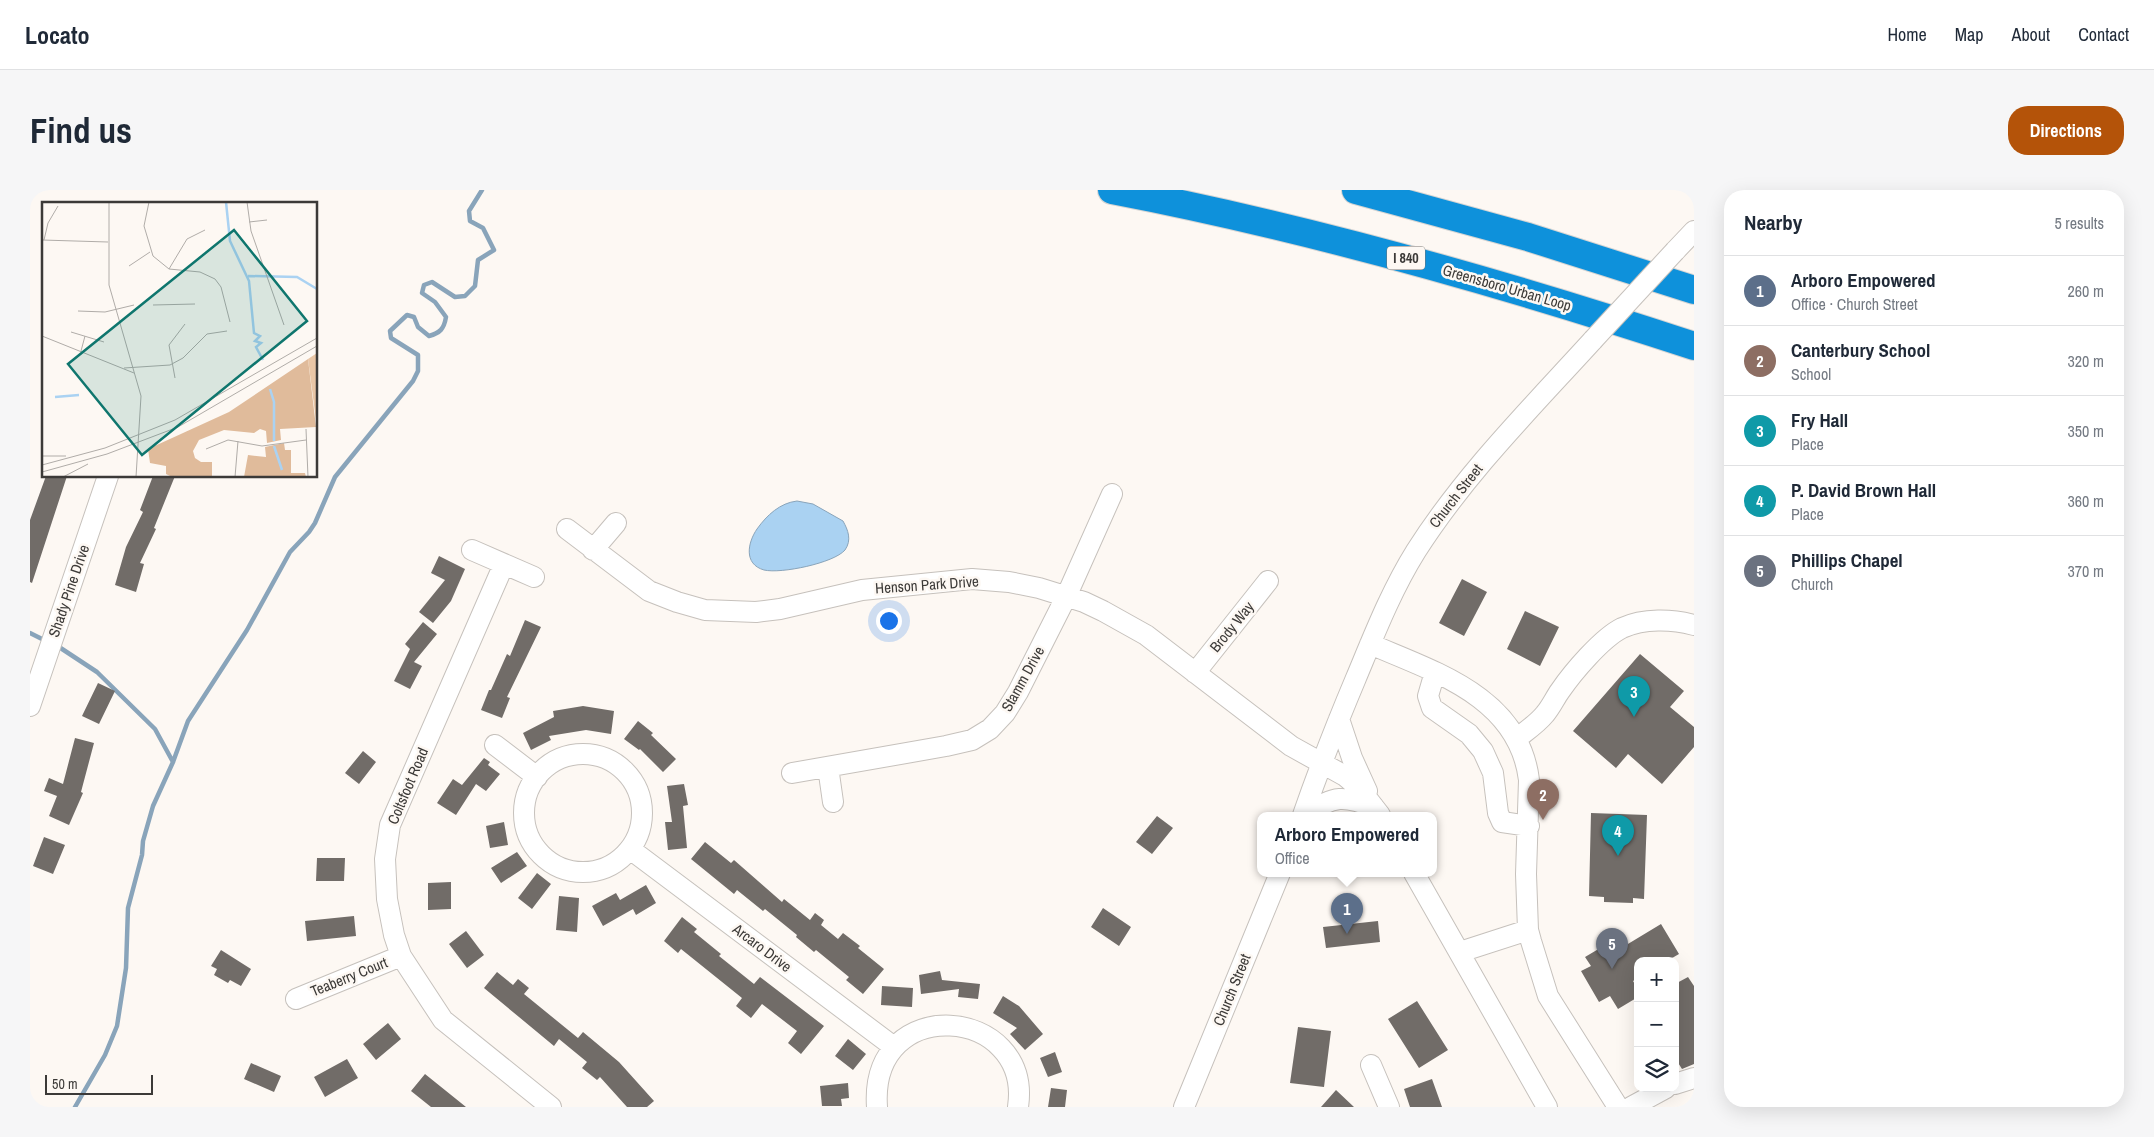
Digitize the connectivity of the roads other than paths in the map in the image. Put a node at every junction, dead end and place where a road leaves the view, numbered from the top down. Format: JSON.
{"nodes":[{"id":1,"x":1112,"y":190,"type":"edge"},
{"id":2,"x":1356,"y":190,"type":"edge"},
{"id":3,"x":1694,"y":231,"type":"edge"},
{"id":4,"x":1694,"y":290,"type":"edge"},
{"id":5,"x":1694,"y":346,"type":"edge"},
{"id":6,"x":107,"y":478,"type":"edge"},
{"id":7,"x":1112,"y":494,"type":"dead end"},
{"id":8,"x":616,"y":522,"type":"dead end"},
{"id":9,"x":567,"y":529,"type":"dead end"},
{"id":10,"x":472,"y":550,"type":"dead end"},
{"id":11,"x":594,"y":550,"type":"junction"},
{"id":12,"x":504,"y":564,"type":"junction"},
{"id":13,"x":534,"y":577,"type":"dead end"},
{"id":14,"x":1268,"y":581,"type":"dead end"},
{"id":15,"x":1066,"y":597,"type":"junction"},
{"id":16,"x":1694,"y":625,"type":"edge"},
{"id":17,"x":1370,"y":644,"type":"junction"},
{"id":18,"x":1436,"y":672,"type":"junction"},
{"id":19,"x":1195,"y":673,"type":"junction"},
{"id":20,"x":30,"y":706,"type":"edge"},
{"id":21,"x":1339,"y":719,"type":"junction"},
{"id":22,"x":1516,"y":739,"type":"junction"},
{"id":23,"x":495,"y":746,"type":"dead end"},
{"id":24,"x":1321,"y":763,"type":"junction"},
{"id":25,"x":828,"y":767,"type":"junction"},
{"id":26,"x":537,"y":777,"type":"junction"},
{"id":27,"x":796,"y":778,"type":"dead end"},
{"id":28,"x":833,"y":802,"type":"dead end"},
{"id":29,"x":1377,"y":811,"type":"edge"},
{"id":30,"x":1304,"y":812,"type":"edge"},
{"id":31,"x":1312,"y":812,"type":"edge"},
{"id":32,"x":1528,"y":826,"type":"junction"},
{"id":33,"x":630,"y":849,"type":"junction"},
{"id":34,"x":1278,"y":877,"type":"edge"},
{"id":35,"x":1416,"y":877,"type":"edge"},
{"id":36,"x":1528,"y":930,"type":"junction"},
{"id":37,"x":1460,"y":952,"type":"junction"},
{"id":38,"x":401,"y":956,"type":"junction"},
{"id":39,"x":296,"y":999,"type":"dead end"},
{"id":40,"x":894,"y":1047,"type":"junction"},
{"id":41,"x":1371,"y":1064,"type":"dead end"},
{"id":42,"x":1694,"y":1078,"type":"edge"},
{"id":43,"x":1679,"y":1083,"type":"edge"},
{"id":44,"x":1659,"y":1092,"type":"edge"},
{"id":45,"x":551,"y":1107,"type":"edge"},
{"id":46,"x":877,"y":1107,"type":"edge"},
{"id":47,"x":1018,"y":1107,"type":"edge"},
{"id":48,"x":1184,"y":1107,"type":"edge"},
{"id":49,"x":1389,"y":1107,"type":"edge"},
{"id":50,"x":1547,"y":1107,"type":"edge"},
{"id":51,"x":1618,"y":1107,"type":"edge"},
{"id":52,"x":1632,"y":1107,"type":"edge"}],
"edges":[{"from":1,"to":5,"type":"highway","name":"Greensboro Urban Loop","number":"I 840"},
{"from":2,"to":4,"type":"highway"},
{"from":3,"to":17,"type":"street","name":"Church Street","bridge":true},
{"from":6,"to":20,"type":"street","name":"Shady Pine Drive"},
{"from":7,"to":15,"type":"street","name":"Stamm Drive"},
{"from":8,"to":11,"type":"street"},
{"from":9,"to":11,"type":"street","name":"Henson Park Drive"},
{"from":10,"to":12,"type":"street"},
{"from":11,"to":15,"type":"street","name":"Henson Park Drive"},
{"from":12,"to":13,"type":"street"},
{"from":12,"to":38,"type":"street","name":"Coltsfoot Road"},
{"from":14,"to":19,"type":"street","name":"Brody Way"},
{"from":15,"to":19,"type":"street","name":"Henson Park Drive"},
{"from":15,"to":25,"type":"street","name":"Stamm Drive"},
{"from":16,"to":22,"type":"street"},
{"from":17,"to":18,"type":"street"},
{"from":17,"to":21,"type":"street","name":"Church Street"},
{"from":18,"to":22,"type":"street"},
{"from":18,"to":32,"type":"street"},
{"from":19,"to":24,"type":"street","name":"Henson Park Drive"},
{"from":21,"to":24,"type":"street","name":"Church Street"},
{"from":21,"to":29,"type":"street"},
{"from":22,"to":32,"type":"street"},
{"from":23,"to":26,"type":"street"},
{"from":24,"to":29,"type":"street","name":"Henson Park Drive"},
{"from":24,"to":30,"type":"street","name":"Church Street"},
{"from":25,"to":27,"type":"street","name":"Stamm Drive"},
{"from":25,"to":28,"type":"street"},
{"from":26,"to":33,"type":"street"},
{"from":26,"to":33,"type":"street"},
{"from":29,"to":31,"type":"street"},
{"from":32,"to":36,"type":"street"},
{"from":33,"to":40,"type":"street","name":"Arcaro Drive"},
{"from":34,"to":48,"type":"street","name":"Church Street"},
{"from":35,"to":37,"type":"street"},
{"from":36,"to":37,"type":"street"},
{"from":36,"to":51,"type":"street"},
{"from":37,"to":50,"type":"street"},
{"from":38,"to":39,"type":"street","name":"Teaberry Court"},
{"from":38,"to":45,"type":"street","name":"Coltsfoot Road"},
{"from":40,"to":46,"type":"street"},
{"from":40,"to":47,"type":"street"},
{"from":41,"to":49,"type":"street"},
{"from":42,"to":43,"type":"street"},
{"from":44,"to":52,"type":"street"}]}
